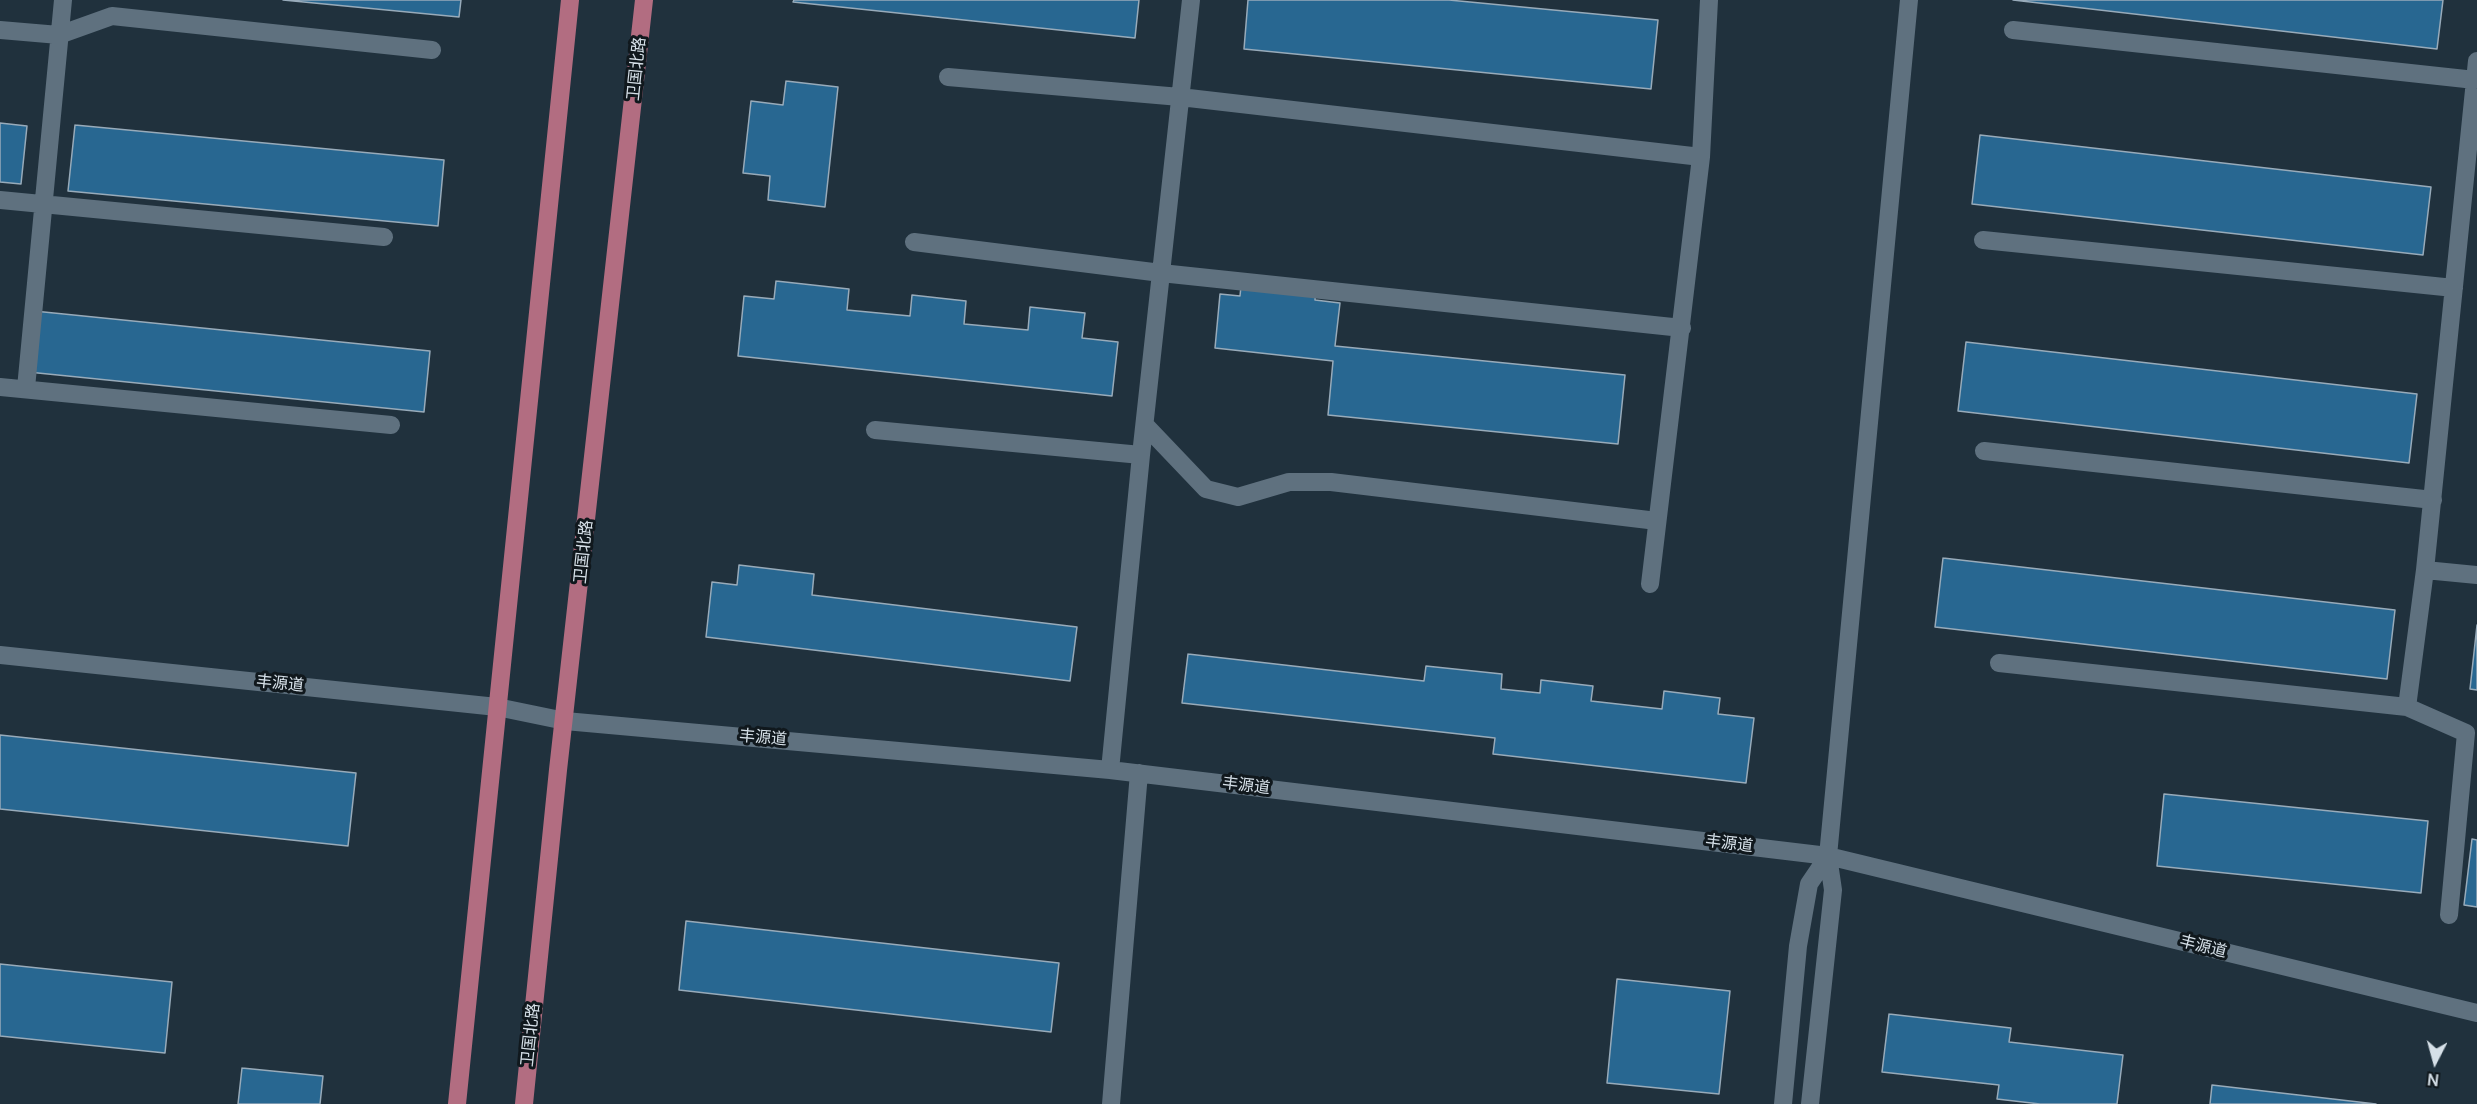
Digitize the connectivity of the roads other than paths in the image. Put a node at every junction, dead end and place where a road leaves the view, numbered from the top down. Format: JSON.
{"nodes":[{"id":1,"x":63,"y":0,"type":"edge"},
{"id":2,"x":570,"y":0,"type":"edge"},
{"id":3,"x":644,"y":0,"type":"edge"},
{"id":4,"x":1191,"y":0,"type":"edge"},
{"id":5,"x":1709,"y":0,"type":"edge"},
{"id":6,"x":1909,"y":0,"type":"edge"},
{"id":7,"x":0,"y":30,"type":"edge"},
{"id":8,"x":2013,"y":30,"type":"dead end"},
{"id":9,"x":59,"y":35,"type":"junction"},
{"id":10,"x":432,"y":50,"type":"dead end"},
{"id":11,"x":2477,"y":61,"type":"edge"},
{"id":12,"x":948,"y":77,"type":"dead end"},
{"id":13,"x":2475,"y":80,"type":"junction"},
{"id":14,"x":1180,"y":98,"type":"junction"},
{"id":15,"x":1701,"y":156,"type":"junction"},
{"id":16,"x":0,"y":200,"type":"edge"},
{"id":17,"x":44,"y":204,"type":"junction"},
{"id":18,"x":384,"y":237,"type":"dead end"},
{"id":19,"x":1983,"y":240,"type":"dead end"},
{"id":20,"x":914,"y":243,"type":"dead end"},
{"id":21,"x":1161,"y":273,"type":"junction"},
{"id":22,"x":2454,"y":288,"type":"junction"},
{"id":23,"x":1682,"y":328,"type":"junction"},
{"id":24,"x":0,"y":387,"type":"edge"},
{"id":25,"x":26,"y":388,"type":"junction"},
{"id":26,"x":391,"y":425,"type":"dead end"},
{"id":27,"x":1145,"y":425,"type":"junction"},
{"id":28,"x":875,"y":430,"type":"dead end"},
{"id":29,"x":1984,"y":451,"type":"dead end"},
{"id":30,"x":1141,"y":455,"type":"junction"},
{"id":31,"x":2433,"y":500,"type":"junction"},
{"id":32,"x":1657,"y":521,"type":"junction"},
{"id":33,"x":2426,"y":570,"type":"junction"},
{"id":34,"x":2477,"y":575,"type":"edge"},
{"id":35,"x":1650,"y":584,"type":"dead end"},
{"id":36,"x":0,"y":655,"type":"edge"},
{"id":37,"x":1999,"y":663,"type":"dead end"},
{"id":38,"x":497,"y":707,"type":"junction"},
{"id":39,"x":2407,"y":707,"type":"junction"},
{"id":40,"x":565,"y":720,"type":"junction"},
{"id":41,"x":2472,"y":734,"type":"edge"},
{"id":42,"x":1110,"y":770,"type":"junction"},
{"id":43,"x":1139,"y":773,"type":"junction"},
{"id":44,"x":1828,"y":856,"type":"junction"},
{"id":45,"x":2449,"y":915,"type":"dead end"},
{"id":46,"x":2477,"y":1013,"type":"edge"},
{"id":47,"x":457,"y":1104,"type":"edge"},
{"id":48,"x":524,"y":1104,"type":"edge"},
{"id":49,"x":1111,"y":1104,"type":"edge"},
{"id":50,"x":1783,"y":1104,"type":"edge"},
{"id":51,"x":1810,"y":1104,"type":"edge"}],
"edges":[{"from":1,"to":9,"type":"street"},
{"from":2,"to":38,"type":"main road"},
{"from":3,"to":40,"type":"main road","name":"卫国北路"},
{"from":4,"to":14,"type":"street"},
{"from":5,"to":15,"type":"street"},
{"from":6,"to":44,"type":"street"},
{"from":7,"to":9,"type":"street"},
{"from":8,"to":13,"type":"street"},
{"from":9,"to":10,"type":"street"},
{"from":9,"to":17,"type":"street"},
{"from":11,"to":13,"type":"street"},
{"from":12,"to":14,"type":"street"},
{"from":13,"to":22,"type":"street"},
{"from":14,"to":15,"type":"street"},
{"from":14,"to":21,"type":"street"},
{"from":15,"to":23,"type":"street"},
{"from":16,"to":17,"type":"street"},
{"from":17,"to":18,"type":"street"},
{"from":17,"to":25,"type":"street"},
{"from":19,"to":22,"type":"street"},
{"from":20,"to":21,"type":"street"},
{"from":21,"to":23,"type":"street"},
{"from":21,"to":27,"type":"street"},
{"from":22,"to":31,"type":"street"},
{"from":23,"to":32,"type":"street"},
{"from":24,"to":25,"type":"street"},
{"from":25,"to":26,"type":"street"},
{"from":27,"to":30,"type":"street"},
{"from":27,"to":32,"type":"street"},
{"from":28,"to":30,"type":"street"},
{"from":29,"to":31,"type":"street"},
{"from":30,"to":42,"type":"street"},
{"from":31,"to":33,"type":"street"},
{"from":32,"to":35,"type":"street"},
{"from":33,"to":34,"type":"street"},
{"from":33,"to":39,"type":"street"},
{"from":36,"to":38,"type":"street","name":"丰源道"},
{"from":37,"to":39,"type":"street"},
{"from":38,"to":40,"type":"street","name":"丰源道"},
{"from":38,"to":47,"type":"main road"},
{"from":39,"to":41,"type":"street"},
{"from":40,"to":42,"type":"street","name":"丰源道"},
{"from":40,"to":48,"type":"main road","name":"卫国北路"},
{"from":41,"to":45,"type":"street"},
{"from":42,"to":43,"type":"street","name":"丰源道"},
{"from":43,"to":44,"type":"street","name":"丰源道"},
{"from":43,"to":49,"type":"street"},
{"from":44,"to":46,"type":"street","name":"丰源道"},
{"from":44,"to":50,"type":"street"},
{"from":44,"to":51,"type":"street"}]}
